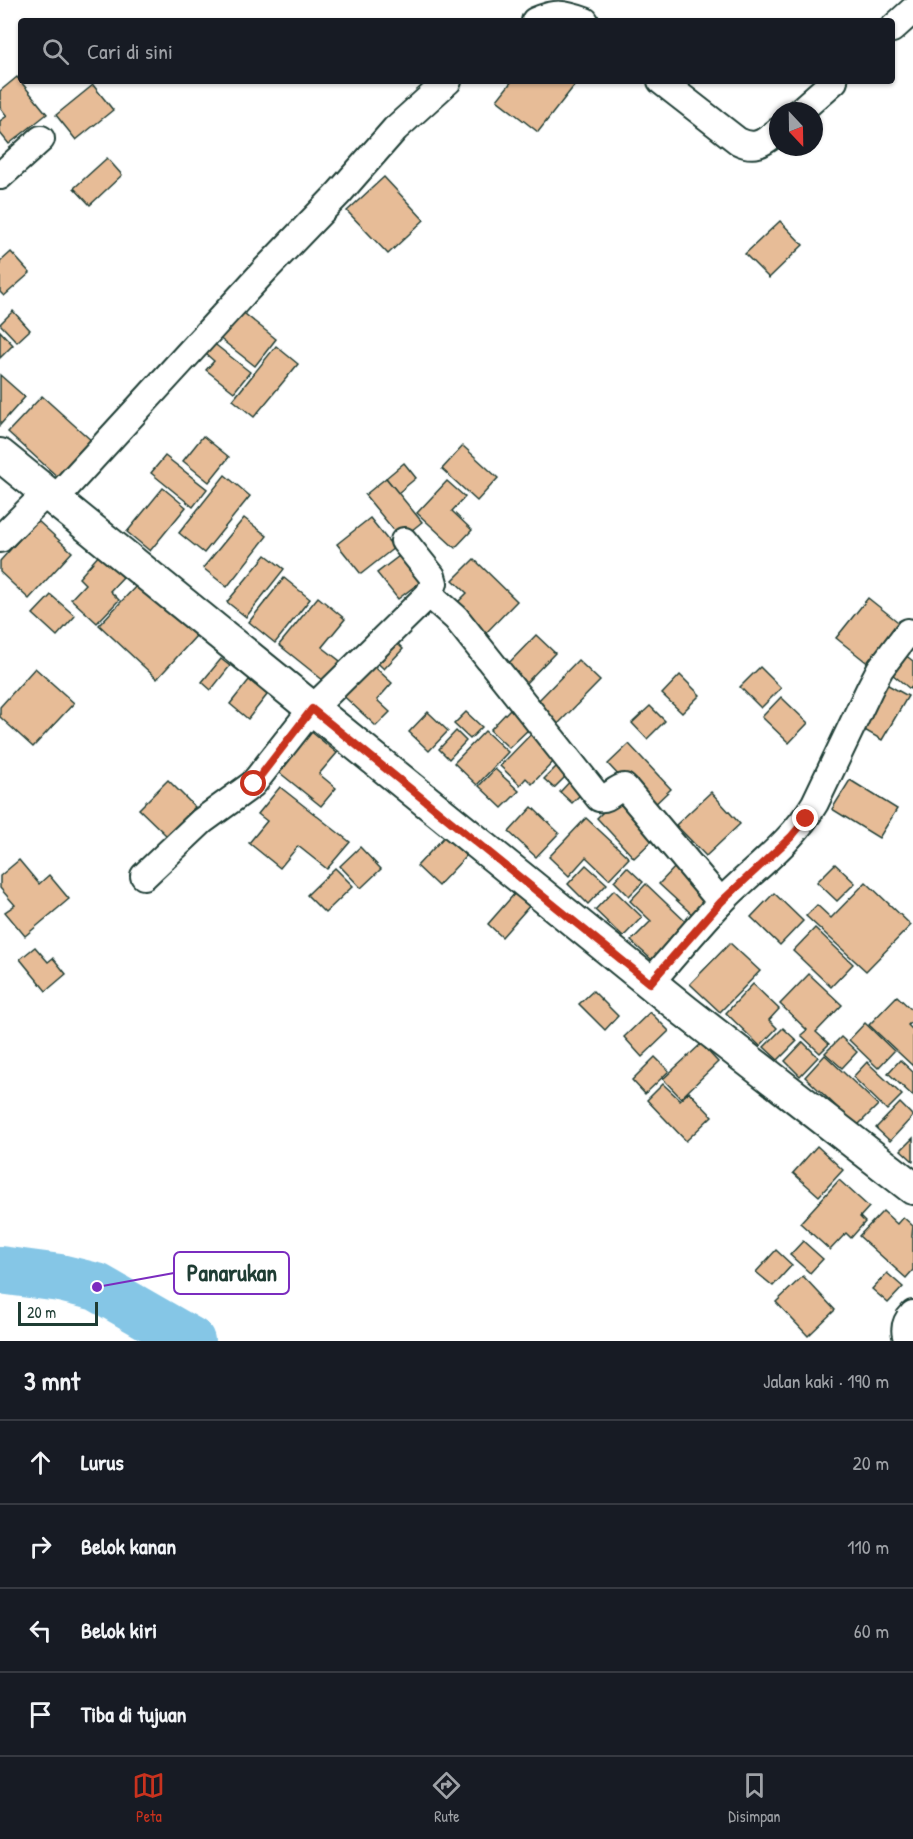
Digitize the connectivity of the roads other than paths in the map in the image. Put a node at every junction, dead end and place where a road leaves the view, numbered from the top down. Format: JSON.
{"nodes":[{"id":1,"x":913,"y":10,"type":"edge"},
{"id":2,"x":542,"y":18,"type":"edge"},
{"id":3,"x":577,"y":18,"type":"edge"},
{"id":4,"x":895,"y":26,"type":"edge"},
{"id":5,"x":445,"y":84,"type":"edge"},
{"id":6,"x":665,"y":84,"type":"edge"},
{"id":7,"x":831,"y":84,"type":"edge"},
{"id":8,"x":810,"y":102,"type":"edge"},
{"id":9,"x":769,"y":137,"type":"edge"},
{"id":10,"x":41,"y":139,"type":"dead end"},
{"id":11,"x":0,"y":176,"type":"edge"},
{"id":12,"x":0,"y":455,"type":"edge"},
{"id":13,"x":51,"y":496,"type":"junction"},
{"id":14,"x":0,"y":538,"type":"edge"},
{"id":15,"x":404,"y":541,"type":"dead end"},
{"id":16,"x":429,"y":594,"type":"junction"},
{"id":17,"x":908,"y":632,"type":"dead end"},
{"id":18,"x":312,"y":709,"type":"junction"},
{"id":19,"x":144,"y":876,"type":"dead end"},
{"id":20,"x":721,"y":902,"type":"junction"},
{"id":21,"x":650,"y":983,"type":"junction"},
{"id":22,"x":913,"y":1188,"type":"edge"},
{"id":23,"x":913,"y":1314,"type":"edge"},
{"id":24,"x":908,"y":1341,"type":"edge"}],
"edges":[{"from":1,"to":4,"type":"street"},
{"from":2,"to":3,"type":"street"},
{"from":5,"to":13,"type":"street"},
{"from":6,"to":9,"type":"street"},
{"from":7,"to":8,"type":"street"},
{"from":10,"to":11,"type":"street"},
{"from":12,"to":13,"type":"street"},
{"from":13,"to":14,"type":"street"},
{"from":13,"to":18,"type":"street"},
{"from":15,"to":16,"type":"street"},
{"from":16,"to":18,"type":"street"},
{"from":16,"to":20,"type":"street"},
{"from":17,"to":20,"type":"street"},
{"from":18,"to":19,"type":"street"},
{"from":18,"to":21,"type":"street"},
{"from":20,"to":21,"type":"street"},
{"from":21,"to":22,"type":"street"},
{"from":23,"to":24,"type":"street"}]}
